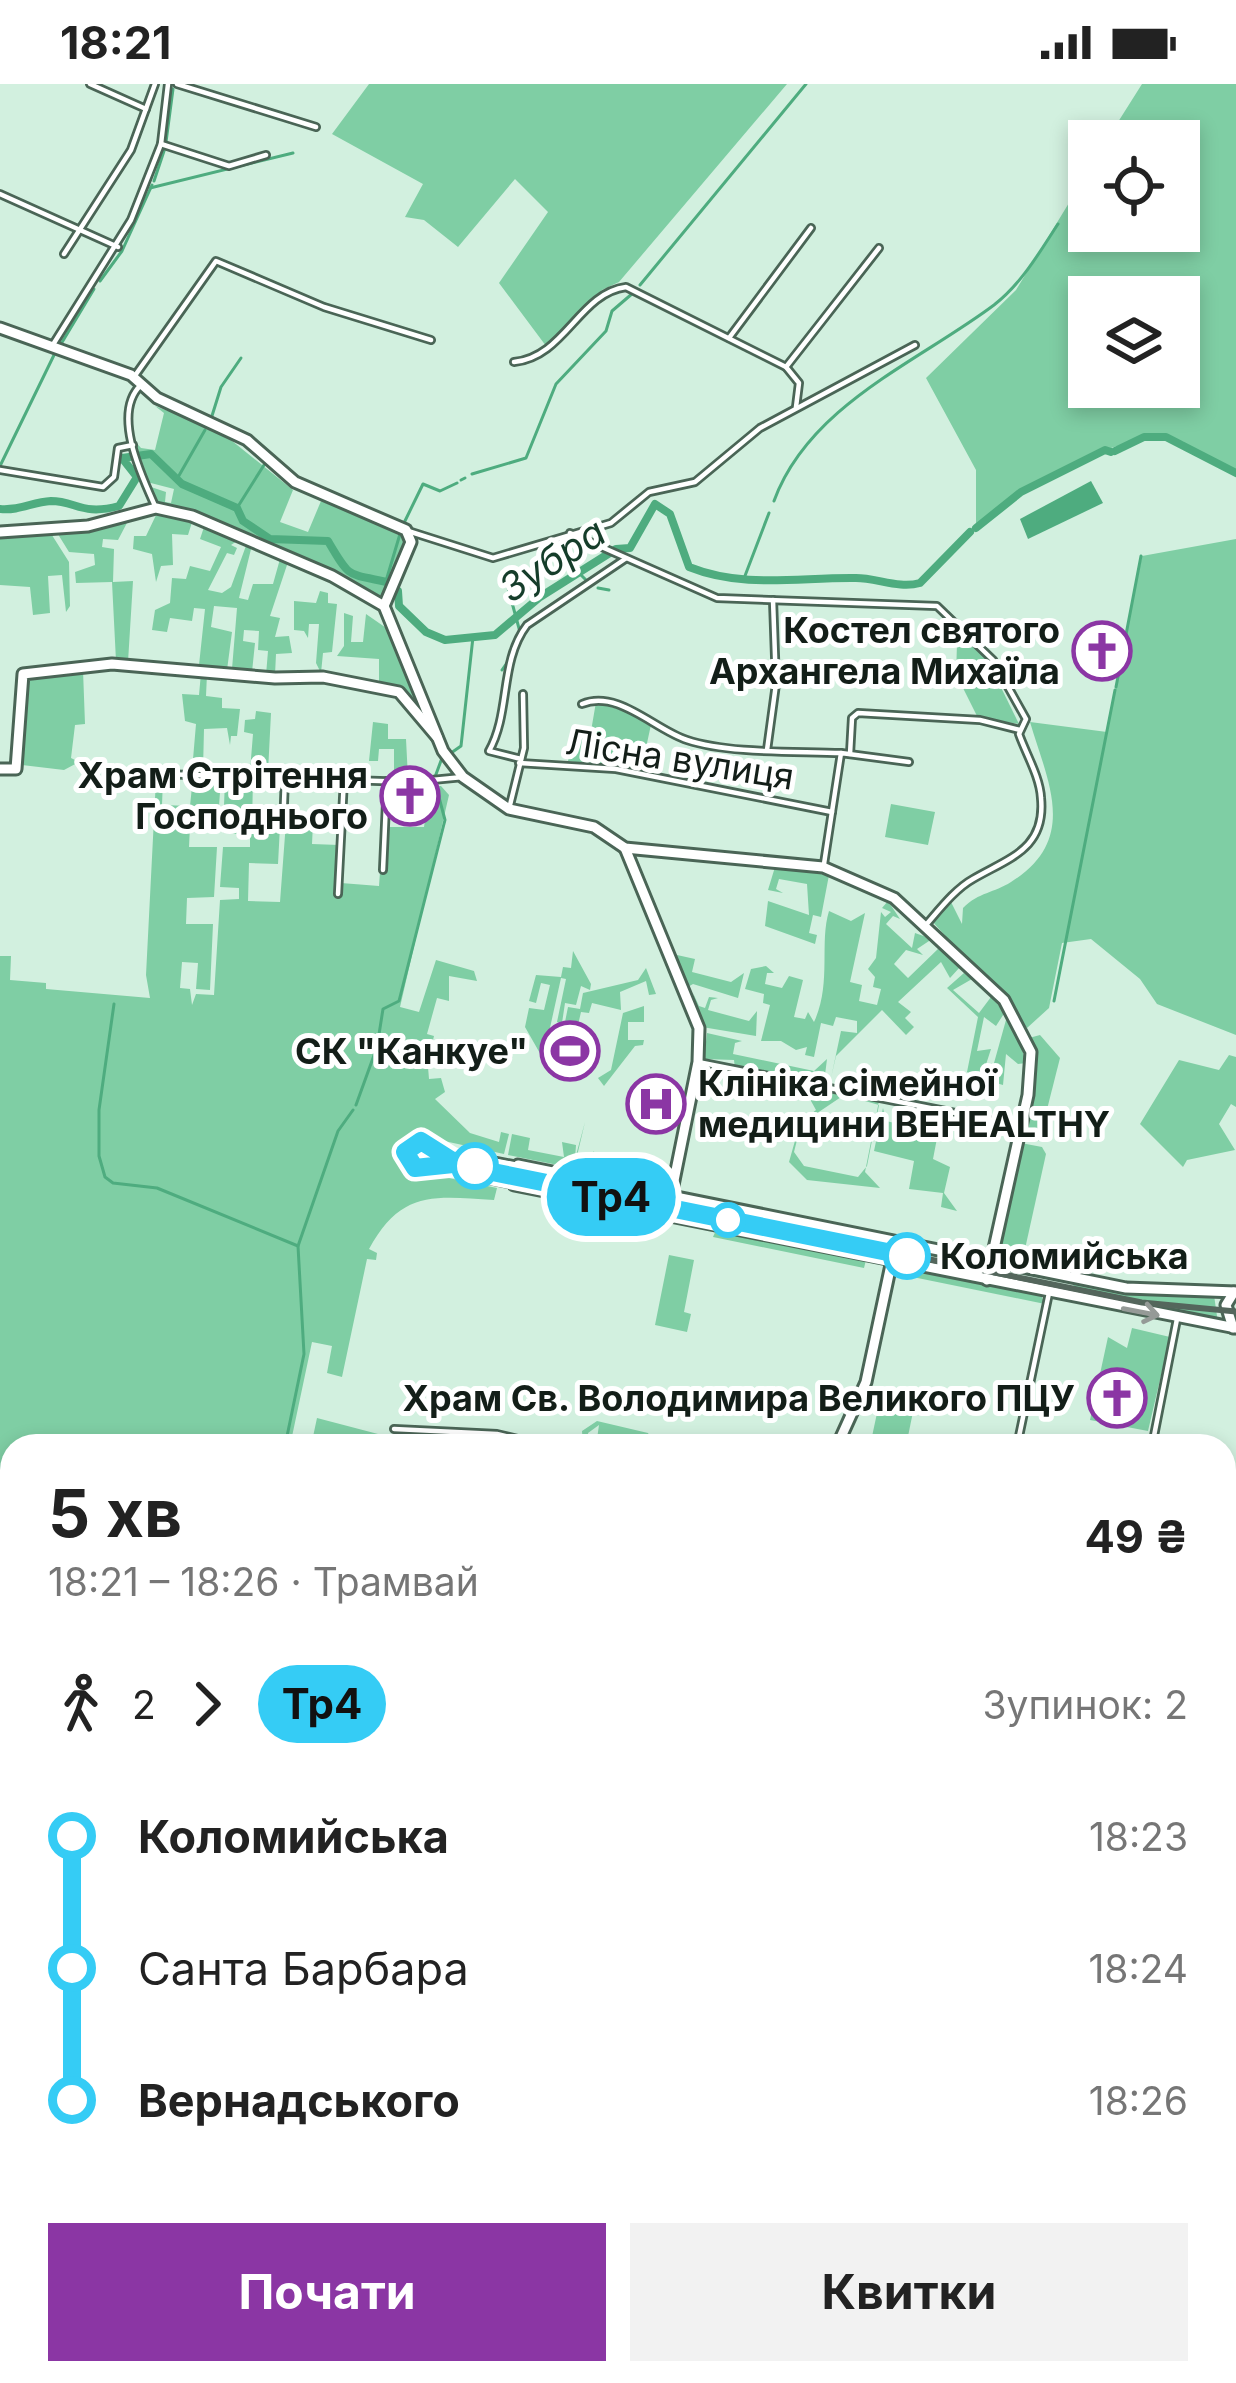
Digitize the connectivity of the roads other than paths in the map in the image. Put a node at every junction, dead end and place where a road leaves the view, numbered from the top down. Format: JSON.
{"nodes":[{"id":1,"x":90,"y":84,"type":"edge"},
{"id":2,"x":155,"y":84,"type":"edge"},
{"id":3,"x":169,"y":84,"type":"edge"},
{"id":4,"x":177,"y":84,"type":"edge"},
{"id":5,"x":146,"y":109,"type":"junction"},
{"id":6,"x":316,"y":127,"type":"dead end"},
{"id":7,"x":161,"y":144,"type":"junction"},
{"id":8,"x":266,"y":155,"type":"dead end"},
{"id":9,"x":0,"y":194,"type":"edge"},
{"id":10,"x":811,"y":227,"type":"dead end"},
{"id":11,"x":79,"y":229,"type":"junction"},
{"id":12,"x":118,"y":247,"type":"junction"},
{"id":13,"x":879,"y":248,"type":"dead end"},
{"id":14,"x":64,"y":254,"type":"dead end"},
{"id":15,"x":0,"y":328,"type":"edge"},
{"id":16,"x":729,"y":338,"type":"junction"},
{"id":17,"x":431,"y":340,"type":"dead end"},
{"id":18,"x":915,"y":345,"type":"dead end"},
{"id":19,"x":52,"y":346,"type":"junction"},
{"id":20,"x":514,"y":362,"type":"dead end"},
{"id":21,"x":786,"y":367,"type":"junction"},
{"id":22,"x":138,"y":381,"type":"junction"},
{"id":23,"x":796,"y":407,"type":"junction"},
{"id":24,"x":133,"y":447,"type":"junction"},
{"id":25,"x":0,"y":470,"type":"edge"},
{"id":26,"x":155,"y":508,"type":"junction"},
{"id":27,"x":406,"y":530,"type":"junction"},
{"id":28,"x":0,"y":532,"type":"edge"},
{"id":29,"x":570,"y":533,"type":"junction"},
{"id":30,"x":625,"y":559,"type":"junction"},
{"id":31,"x":772,"y":599,"type":"junction"},
{"id":32,"x":384,"y":606,"type":"junction"},
{"id":33,"x":523,"y":694,"type":"dead end"},
{"id":34,"x":582,"y":704,"type":"dead end"},
{"id":35,"x":1019,"y":730,"type":"junction"},
{"id":36,"x":439,"y":738,"type":"junction"},
{"id":37,"x":767,"y":750,"type":"junction"},
{"id":38,"x":841,"y":753,"type":"junction"},
{"id":39,"x":850,"y":754,"type":"junction"},
{"id":40,"x":520,"y":761,"type":"junction"},
{"id":41,"x":908,"y":762,"type":"dead end"},
{"id":42,"x":0,"y":770,"type":"edge"},
{"id":43,"x":160,"y":774,"type":"dead end"},
{"id":44,"x":285,"y":777,"type":"junction"},
{"id":45,"x":463,"y":777,"type":"junction"},
{"id":46,"x":344,"y":778,"type":"junction"},
{"id":47,"x":387,"y":781,"type":"junction"},
{"id":48,"x":509,"y":809,"type":"junction"},
{"id":49,"x":832,"y":812,"type":"junction"},
{"id":50,"x":283,"y":828,"type":"dead end"},
{"id":51,"x":625,"y":848,"type":"junction"},
{"id":52,"x":824,"y":866,"type":"junction"},
{"id":53,"x":383,"y":870,"type":"dead end"},
{"id":54,"x":338,"y":894,"type":"dead end"},
{"id":55,"x":925,"y":926,"type":"junction"},
{"id":56,"x":698,"y":1062,"type":"junction"},
{"id":57,"x":1021,"y":1126,"type":"junction"},
{"id":58,"x":471,"y":1156,"type":"dead end"},
{"id":59,"x":518,"y":1166,"type":"junction"},
{"id":60,"x":465,"y":1175,"type":"dead end"},
{"id":61,"x":514,"y":1185,"type":"junction"},
{"id":62,"x":670,"y":1196,"type":"junction"},
{"id":63,"x":667,"y":1215,"type":"junction"},
{"id":64,"x":892,"y":1260,"type":"junction"},
{"id":65,"x":991,"y":1261,"type":"junction"},
{"id":66,"x":987,"y":1280,"type":"junction"},
{"id":67,"x":1235,"y":1292,"type":"edge"},
{"id":68,"x":1049,"y":1293,"type":"junction"},
{"id":69,"x":1178,"y":1319,"type":"junction"},
{"id":70,"x":1235,"y":1328,"type":"edge"},
{"id":71,"x":394,"y":1429,"type":"dead end"},
{"id":72,"x":472,"y":1434,"type":"edge"},
{"id":73,"x":842,"y":1434,"type":"edge"},
{"id":74,"x":1020,"y":1434,"type":"edge"},
{"id":75,"x":1154,"y":1434,"type":"edge"}],
"edges":[{"from":1,"to":5,"type":"street"},
{"from":2,"to":5,"type":"street"},
{"from":3,"to":7,"type":"street"},
{"from":4,"to":6,"type":"street"},
{"from":5,"to":11,"type":"street"},
{"from":7,"to":8,"type":"street"},
{"from":7,"to":12,"type":"street"},
{"from":9,"to":11,"type":"street"},
{"from":10,"to":16,"type":"street"},
{"from":11,"to":12,"type":"street"},
{"from":11,"to":14,"type":"street"},
{"from":12,"to":19,"type":"street"},
{"from":13,"to":21,"type":"street"},
{"from":15,"to":19,"type":"main road"},
{"from":16,"to":20,"type":"street"},
{"from":16,"to":21,"type":"street"},
{"from":17,"to":22,"type":"street"},
{"from":18,"to":23,"type":"street"},
{"from":19,"to":22,"type":"main road"},
{"from":21,"to":23,"type":"street"},
{"from":22,"to":24,"type":"street"},
{"from":22,"to":27,"type":"main road"},
{"from":23,"to":29,"type":"street"},
{"from":24,"to":25,"type":"street"},
{"from":24,"to":26,"type":"street"},
{"from":26,"to":28,"type":"main road"},
{"from":26,"to":32,"type":"main road"},
{"from":27,"to":29,"type":"street"},
{"from":27,"to":32,"type":"main road"},
{"from":29,"to":30,"type":"street"},
{"from":30,"to":31,"type":"street"},
{"from":30,"to":40,"type":"street"},
{"from":31,"to":35,"type":"street"},
{"from":31,"to":37,"type":"street"},
{"from":32,"to":36,"type":"main road"},
{"from":33,"to":40,"type":"street"},
{"from":34,"to":37,"type":"street","name":"Лісна вулиця"},
{"from":35,"to":39,"type":"street","name":"Лісна вулиця"},
{"from":35,"to":55,"type":"street"},
{"from":36,"to":42,"type":"main road"},
{"from":36,"to":45,"type":"main road"},
{"from":37,"to":38,"type":"street","name":"Лісна вулиця"},
{"from":38,"to":39,"type":"street","name":"Лісна вулиця"},
{"from":38,"to":49,"type":"street","name":"Лісна вулиця"},
{"from":39,"to":41,"type":"street","name":"Лісна вулиця"},
{"from":40,"to":48,"type":"street"},
{"from":40,"to":49,"type":"street","name":"Лісна вулиця"},
{"from":43,"to":44,"type":"street"},
{"from":44,"to":46,"type":"street"},
{"from":44,"to":50,"type":"street"},
{"from":45,"to":47,"type":"street"},
{"from":45,"to":48,"type":"main road"},
{"from":46,"to":47,"type":"street"},
{"from":46,"to":54,"type":"street"},
{"from":47,"to":53,"type":"street"},
{"from":48,"to":51,"type":"main road"},
{"from":49,"to":52,"type":"street","name":"Лісна вулиця"},
{"from":51,"to":52,"type":"main road"},
{"from":51,"to":56,"type":"main road"},
{"from":52,"to":55,"type":"main road"},
{"from":55,"to":57,"type":"main road"},
{"from":56,"to":57,"type":"street"},
{"from":56,"to":62,"type":"main road"},
{"from":57,"to":65,"type":"main road"},
{"from":58,"to":59,"type":"street"},
{"from":59,"to":61,"type":"main road"},
{"from":59,"to":62,"type":"main road"},
{"from":60,"to":61,"type":"street"},
{"from":61,"to":63,"type":"main road"},
{"from":62,"to":63,"type":"main road"},
{"from":62,"to":65,"type":"main road"},
{"from":63,"to":64,"type":"main road"},
{"from":64,"to":66,"type":"main road"},
{"from":64,"to":73,"type":"main road"},
{"from":65,"to":66,"type":"main road"},
{"from":65,"to":67,"type":"main road"},
{"from":66,"to":68,"type":"main road"},
{"from":67,"to":70,"type":"main road"},
{"from":68,"to":69,"type":"main road","one_way":true},
{"from":68,"to":74,"type":"street"},
{"from":69,"to":70,"type":"main road"},
{"from":69,"to":75,"type":"street"},
{"from":71,"to":72,"type":"street"}]}
